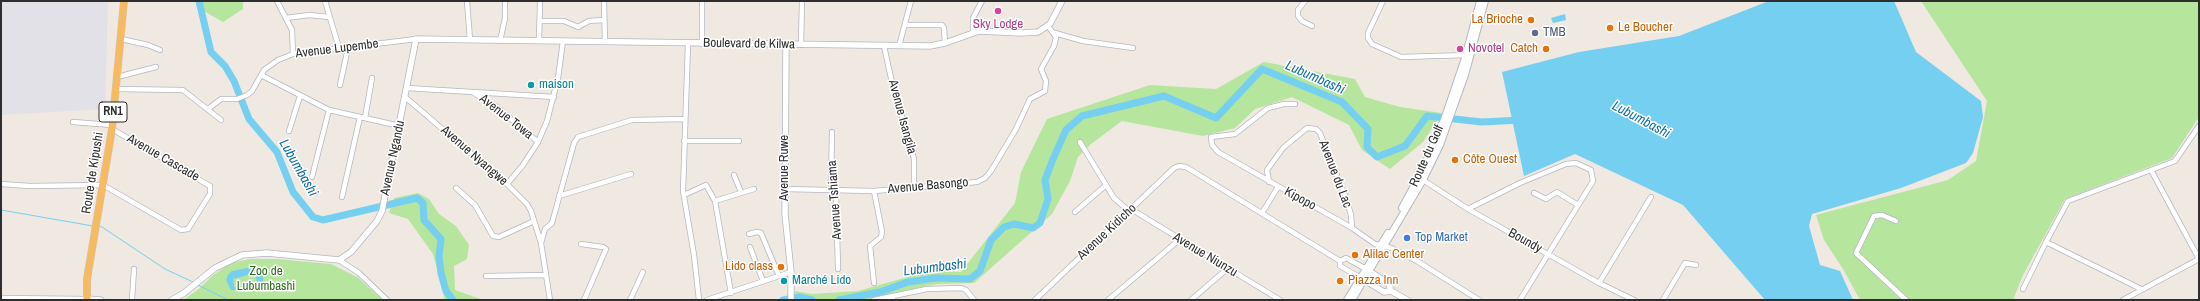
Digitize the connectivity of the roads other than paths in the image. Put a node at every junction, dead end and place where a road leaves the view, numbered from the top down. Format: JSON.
{"nodes":[{"id":1,"x":124,"y":1,"type":"edge"},
{"id":2,"x":277,"y":1,"type":"edge"},
{"id":3,"x":325,"y":1,"type":"edge"},
{"id":4,"x":467,"y":1,"type":"edge"},
{"id":5,"x":505,"y":1,"type":"edge"},
{"id":6,"x":540,"y":1,"type":"edge"},
{"id":7,"x":604,"y":1,"type":"edge"},
{"id":8,"x":702,"y":1,"type":"edge"},
{"id":9,"x":802,"y":1,"type":"edge"},
{"id":10,"x":911,"y":1,"type":"edge"},
{"id":11,"x":982,"y":1,"type":"edge"},
{"id":12,"x":1062,"y":1,"type":"edge"},
{"id":13,"x":1305,"y":1,"type":"edge"},
{"id":14,"x":1383,"y":1,"type":"edge"},
{"id":15,"x":1480,"y":1,"type":"edge"},
{"id":16,"x":1485,"y":1,"type":"edge"},
{"id":17,"x":330,"y":17,"type":"junction"},
{"id":18,"x":286,"y":18,"type":"junction"},
{"id":19,"x":604,"y":20,"type":"junction"},
{"id":20,"x":540,"y":21,"type":"junction"},
{"id":21,"x":905,"y":25,"type":"junction"},
{"id":22,"x":1048,"y":26,"type":"junction"},
{"id":23,"x":1312,"y":26,"type":"dead end"},
{"id":24,"x":973,"y":32,"type":"junction"},
{"id":25,"x":1055,"y":33,"type":"junction"},
{"id":26,"x":121,"y":39,"type":"junction"},
{"id":27,"x":416,"y":39,"type":"junction"},
{"id":28,"x":470,"y":40,"type":"junction"},
{"id":29,"x":500,"y":41,"type":"junction"},
{"id":30,"x":539,"y":41,"type":"junction"},
{"id":31,"x":563,"y":41,"type":"junction"},
{"id":32,"x":604,"y":42,"type":"junction"},
{"id":33,"x":945,"y":43,"type":"junction"},
{"id":34,"x":688,"y":44,"type":"junction"},
{"id":35,"x":702,"y":44,"type":"junction"},
{"id":36,"x":786,"y":44,"type":"junction"},
{"id":37,"x":801,"y":45,"type":"junction"},
{"id":38,"x":884,"y":46,"type":"junction"},
{"id":39,"x":899,"y":46,"type":"junction"},
{"id":40,"x":339,"y":48,"type":"junction"},
{"id":41,"x":348,"y":48,"type":"junction"},
{"id":42,"x":1133,"y":48,"type":"dead end"},
{"id":43,"x":160,"y":50,"type":"dead end"},
{"id":44,"x":294,"y":54,"type":"junction"},
{"id":45,"x":1468,"y":55,"type":"junction"},
{"id":46,"x":156,"y":67,"type":"dead end"},
{"id":47,"x":261,"y":75,"type":"junction"},
{"id":48,"x":117,"y":77,"type":"junction"},
{"id":49,"x":372,"y":78,"type":"dead end"},
{"id":50,"x":340,"y":85,"type":"dead end"},
{"id":51,"x":407,"y":88,"type":"junction"},
{"id":52,"x":116,"y":89,"type":"junction"},
{"id":53,"x":473,"y":92,"type":"junction"},
{"id":54,"x":300,"y":96,"type":"junction"},
{"id":55,"x":405,"y":97,"type":"junction"},
{"id":56,"x":554,"y":97,"type":"junction"},
{"id":57,"x":1295,"y":104,"type":"dead end"},
{"id":58,"x":208,"y":109,"type":"junction"},
{"id":59,"x":329,"y":110,"type":"junction"},
{"id":60,"x":362,"y":118,"type":"junction"},
{"id":61,"x":685,"y":119,"type":"junction"},
{"id":62,"x":221,"y":120,"type":"dead end"},
{"id":63,"x":72,"y":122,"type":"dead end"},
{"id":64,"x":400,"y":126,"type":"junction"},
{"id":65,"x":2199,"y":126,"type":"edge"},
{"id":66,"x":112,"y":127,"type":"junction"},
{"id":67,"x":289,"y":132,"type":"dead end"},
{"id":68,"x":832,"y":132,"type":"dead end"},
{"id":69,"x":684,"y":141,"type":"junction"},
{"id":70,"x":740,"y":141,"type":"dead end"},
{"id":71,"x":538,"y":142,"type":"junction"},
{"id":72,"x":1080,"y":142,"type":"dead end"},
{"id":73,"x":2152,"y":170,"type":"junction"},
{"id":74,"x":630,"y":174,"type":"dead end"},
{"id":75,"x":734,"y":175,"type":"dead end"},
{"id":76,"x":312,"y":177,"type":"dead end"},
{"id":77,"x":1421,"y":179,"type":"junction"},
{"id":78,"x":1269,"y":182,"type":"junction"},
{"id":79,"x":1,"y":184,"type":"edge"},
{"id":80,"x":506,"y":184,"type":"junction"},
{"id":81,"x":103,"y":185,"type":"junction"},
{"id":82,"x":1106,"y":185,"type":"junction"},
{"id":83,"x":1278,"y":187,"type":"junction"},
{"id":84,"x":456,"y":188,"type":"dead end"},
{"id":85,"x":914,"y":188,"type":"junction"},
{"id":86,"x":754,"y":189,"type":"dead end"},
{"id":87,"x":785,"y":189,"type":"junction"},
{"id":88,"x":834,"y":189,"type":"junction"},
{"id":89,"x":874,"y":191,"type":"junction"},
{"id":90,"x":741,"y":192,"type":"junction"},
{"id":91,"x":1534,"y":193,"type":"dead end"},
{"id":92,"x":684,"y":195,"type":"junction"},
{"id":93,"x":559,"y":196,"type":"junction"},
{"id":94,"x":1651,"y":197,"type":"dead end"},
{"id":95,"x":342,"y":198,"type":"dead end"},
{"id":96,"x":715,"y":201,"type":"junction"},
{"id":97,"x":1578,"y":205,"type":"junction"},
{"id":98,"x":1468,"y":209,"type":"junction"},
{"id":99,"x":1130,"y":210,"type":"junction"},
{"id":100,"x":1075,"y":212,"type":"dead end"},
{"id":101,"x":1262,"y":214,"type":"junction"},
{"id":102,"x":534,"y":221,"type":"junction"},
{"id":103,"x":1896,"y":221,"type":"dead end"},
{"id":104,"x":1352,"y":228,"type":"junction"},
{"id":105,"x":749,"y":234,"type":"dead end"},
{"id":106,"x":1179,"y":240,"type":"junction"},
{"id":107,"x":2046,"y":242,"type":"junction"},
{"id":108,"x":540,"y":243,"type":"junction"},
{"id":109,"x":581,"y":244,"type":"dead end"},
{"id":110,"x":750,"y":246,"type":"dead end"},
{"id":111,"x":1382,"y":246,"type":"junction"},
{"id":112,"x":1550,"y":254,"type":"junction"},
{"id":113,"x":2199,"y":259,"type":"edge"},
{"id":114,"x":339,"y":260,"type":"junction"},
{"id":115,"x":1340,"y":261,"type":"junction"},
{"id":116,"x":1696,"y":266,"type":"dead end"},
{"id":117,"x":134,"y":269,"type":"dead end"},
{"id":118,"x":838,"y":269,"type":"dead end"},
{"id":119,"x":1227,"y":269,"type":"junction"},
{"id":120,"x":1368,"y":270,"type":"junction"},
{"id":121,"x":643,"y":272,"type":"dead end"},
{"id":122,"x":791,"y":272,"type":"junction"},
{"id":123,"x":546,"y":275,"type":"junction"},
{"id":124,"x":486,"y":276,"type":"dead end"},
{"id":125,"x":779,"y":276,"type":"junction"},
{"id":126,"x":1363,"y":279,"type":"junction"},
{"id":127,"x":763,"y":281,"type":"junction"},
{"id":128,"x":874,"y":283,"type":"dead end"},
{"id":129,"x":1599,"y":283,"type":"junction"},
{"id":130,"x":2023,"y":289,"type":"dead end"},
{"id":131,"x":2141,"y":289,"type":"junction"},
{"id":132,"x":1391,"y":291,"type":"junction"},
{"id":133,"x":731,"y":293,"type":"junction"},
{"id":134,"x":1,"y":298,"type":"edge"},
{"id":135,"x":893,"y":298,"type":"edge"},
{"id":136,"x":1274,"y":298,"type":"edge"},
{"id":137,"x":87,"y":300,"type":"edge"},
{"id":138,"x":101,"y":300,"type":"edge"},
{"id":139,"x":132,"y":300,"type":"edge"},
{"id":140,"x":172,"y":300,"type":"edge"},
{"id":141,"x":388,"y":300,"type":"edge"},
{"id":142,"x":550,"y":300,"type":"edge"},
{"id":143,"x":584,"y":300,"type":"edge"},
{"id":144,"x":630,"y":300,"type":"edge"},
{"id":145,"x":699,"y":300,"type":"edge"},
{"id":146,"x":707,"y":300,"type":"edge"},
{"id":147,"x":791,"y":300,"type":"edge"},
{"id":148,"x":874,"y":300,"type":"edge"},
{"id":149,"x":974,"y":300,"type":"edge"},
{"id":150,"x":1035,"y":300,"type":"edge"},
{"id":151,"x":1108,"y":300,"type":"edge"},
{"id":152,"x":1191,"y":300,"type":"edge"},
{"id":153,"x":1280,"y":300,"type":"edge"},
{"id":154,"x":1348,"y":300,"type":"edge"},
{"id":155,"x":1352,"y":300,"type":"edge"},
{"id":156,"x":1407,"y":300,"type":"edge"},
{"id":157,"x":1479,"y":300,"type":"edge"},
{"id":158,"x":1520,"y":300,"type":"edge"},
{"id":159,"x":1634,"y":300,"type":"edge"},
{"id":160,"x":1663,"y":300,"type":"edge"},
{"id":161,"x":1906,"y":300,"type":"edge"},
{"id":162,"x":2123,"y":300,"type":"edge"}],
"edges":[{"from":1,"to":26,"type":"highway","name":"Route de Kipushi","number":"RN1"},
{"from":2,"to":18,"type":"street"},
{"from":3,"to":17,"type":"street"},
{"from":4,"to":28,"type":"street"},
{"from":5,"to":29,"type":"street"},
{"from":6,"to":20,"type":"street"},
{"from":7,"to":19,"type":"street"},
{"from":8,"to":35,"type":"street"},
{"from":9,"to":37,"type":"street"},
{"from":10,"to":21,"type":"street"},
{"from":11,"to":24,"type":"street"},
{"from":12,"to":22,"type":"street"},
{"from":13,"to":23,"type":"street"},
{"from":14,"to":45,"type":"street"},
{"from":15,"to":45,"type":"main road","name":"Route du Golf"},
{"from":16,"to":45,"type":"main road"},
{"from":17,"to":18,"type":"street"},
{"from":17,"to":40,"type":"street"},
{"from":18,"to":44,"type":"street"},
{"from":19,"to":20,"type":"street"},
{"from":19,"to":32,"type":"street"},
{"from":20,"to":30,"type":"street"},
{"from":21,"to":33,"type":"street"},
{"from":21,"to":39,"type":"street"},
{"from":22,"to":24,"type":"street","name":"Boulevard de Kilwa"},
{"from":22,"to":25,"type":"street"},
{"from":24,"to":33,"type":"street","name":"Boulevard de Kilwa"},
{"from":25,"to":42,"type":"street"},
{"from":25,"to":85,"type":"street","name":"Avenue Basongo"},
{"from":26,"to":43,"type":"street"},
{"from":26,"to":48,"type":"highway","name":"Route de Kipushi","number":"RN1"},
{"from":27,"to":28,"type":"street","name":"Boulevard de Kilwa"},
{"from":27,"to":41,"type":"street","name":"Avenue Lupembe"},
{"from":27,"to":51,"type":"street","name":"Avenue Ngandu"},
{"from":28,"to":29,"type":"street","name":"Boulevard de Kilwa"},
{"from":29,"to":30,"type":"street","name":"Boulevard de Kilwa"},
{"from":30,"to":31,"type":"street","name":"Boulevard de Kilwa"},
{"from":31,"to":32,"type":"street","name":"Boulevard de Kilwa"},
{"from":31,"to":56,"type":"street"},
{"from":32,"to":34,"type":"street","name":"Boulevard de Kilwa"},
{"from":33,"to":39,"type":"street","name":"Boulevard de Kilwa"},
{"from":34,"to":35,"type":"street","name":"Boulevard de Kilwa"},
{"from":34,"to":61,"type":"street"},
{"from":35,"to":36,"type":"street","name":"Boulevard de Kilwa"},
{"from":36,"to":37,"type":"street","name":"Boulevard de Kilwa"},
{"from":36,"to":87,"type":"street","name":"Avenue Ruwe"},
{"from":37,"to":38,"type":"street","name":"Boulevard de Kilwa"},
{"from":38,"to":39,"type":"street","name":"Boulevard de Kilwa"},
{"from":38,"to":85,"type":"street","name":"Avenue Isangila"},
{"from":40,"to":41,"type":"street","name":"Avenue Lupembe"},
{"from":40,"to":44,"type":"street","name":"Avenue Lupembe"},
{"from":41,"to":50,"type":"street"},
{"from":44,"to":47,"type":"street","name":"Avenue Lupembe"},
{"from":45,"to":77,"type":"main road","name":"Route du Golf"},
{"from":46,"to":48,"type":"street"},
{"from":47,"to":54,"type":"street"},
{"from":47,"to":58,"type":"street","name":"Avenue Lupembe"},
{"from":48,"to":52,"type":"highway","name":"Route de Kipushi","number":"RN1"},
{"from":49,"to":60,"type":"street"},
{"from":51,"to":53,"type":"street","name":"Avenue Towa"},
{"from":51,"to":55,"type":"street","name":"Avenue Ngandu"},
{"from":52,"to":58,"type":"street"},
{"from":52,"to":66,"type":"highway","name":"Route de Kipushi","number":"RN1"},
{"from":53,"to":56,"type":"street","name":"Avenue Towa"},
{"from":53,"to":71,"type":"street","name":"Avenue Towa"},
{"from":54,"to":59,"type":"street"},
{"from":54,"to":67,"type":"street"},
{"from":55,"to":64,"type":"street","name":"Avenue Ngandu"},
{"from":55,"to":80,"type":"street","name":"Avenue Nyangwe"},
{"from":56,"to":71,"type":"street"},
{"from":57,"to":78,"type":"street","name":"Kipopo"},
{"from":58,"to":62,"type":"street"},
{"from":59,"to":60,"type":"street"},
{"from":59,"to":76,"type":"street"},
{"from":60,"to":64,"type":"street"},
{"from":60,"to":95,"type":"street"},
{"from":61,"to":69,"type":"street"},
{"from":61,"to":93,"type":"street"},
{"from":63,"to":66,"type":"street"},
{"from":64,"to":114,"type":"street","name":"Avenue Ngandu"},
{"from":65,"to":73,"type":"street"},
{"from":66,"to":81,"type":"highway","name":"Route de Kipushi","number":"RN1"},
{"from":66,"to":81,"type":"street","name":"Avenue Cascade"},
{"from":68,"to":88,"type":"street","name":"Avenue Tshiama"},
{"from":69,"to":70,"type":"street"},
{"from":69,"to":92,"type":"street"},
{"from":71,"to":80,"type":"street"},
{"from":72,"to":82,"type":"street","name":"Avenue Niunzu"},
{"from":73,"to":107,"type":"street"},
{"from":73,"to":113,"type":"street"},
{"from":74,"to":93,"type":"street"},
{"from":75,"to":90,"type":"street"},
{"from":77,"to":98,"type":"street","name":"Boundy"},
{"from":77,"to":111,"type":"main road","name":"Route du Golf"},
{"from":78,"to":83,"type":"street","name":"Kipopo"},
{"from":78,"to":104,"type":"street","name":"Avenue du Lac"},
{"from":79,"to":81,"type":"street"},
{"from":80,"to":102,"type":"street","name":"Avenue Nyangwe"},
{"from":81,"to":137,"type":"highway","name":"Route de Kipushi","number":"RN1"},
{"from":82,"to":99,"type":"street","name":"Avenue Niunzu"},
{"from":82,"to":100,"type":"street"},
{"from":83,"to":101,"type":"street"},
{"from":83,"to":104,"type":"street","name":"Kipopo"},
{"from":84,"to":102,"type":"street"},
{"from":85,"to":89,"type":"street","name":"Avenue Basongo"},
{"from":86,"to":90,"type":"street"},
{"from":87,"to":88,"type":"street","name":"Avenue Basongo"},
{"from":87,"to":122,"type":"street","name":"Avenue Ruwe"},
{"from":88,"to":89,"type":"street","name":"Avenue Basongo"},
{"from":88,"to":118,"type":"street","name":"Avenue Tshiama"},
{"from":89,"to":128,"type":"street"},
{"from":90,"to":96,"type":"street"},
{"from":91,"to":97,"type":"street"},
{"from":92,"to":96,"type":"street"},
{"from":92,"to":145,"type":"street"},
{"from":93,"to":108,"type":"street"},
{"from":94,"to":129,"type":"street"},
{"from":96,"to":133,"type":"street"},
{"from":97,"to":98,"type":"street"},
{"from":97,"to":112,"type":"street"},
{"from":98,"to":112,"type":"street","name":"Boundy"},
{"from":99,"to":101,"type":"street","name":"Avenue Kidicho"},
{"from":99,"to":106,"type":"street","name":"Avenue Niunzu"},
{"from":99,"to":150,"type":"street","name":"Avenue Kidicho"},
{"from":101,"to":115,"type":"street"},
{"from":102,"to":108,"type":"street","name":"Avenue Nyangwe"},
{"from":103,"to":161,"type":"street"},
{"from":104,"to":111,"type":"street","name":"Kipopo"},
{"from":105,"to":125,"type":"street"},
{"from":106,"to":119,"type":"street","name":"Avenue Niunzu"},
{"from":106,"to":151,"type":"street"},
{"from":107,"to":130,"type":"street"},
{"from":107,"to":131,"type":"street"},
{"from":108,"to":123,"type":"street","name":"Avenue Nyangwe"},
{"from":109,"to":143,"type":"street"},
{"from":110,"to":127,"type":"street"},
{"from":111,"to":120,"type":"main road","name":"Route du Golf"},
{"from":111,"to":157,"type":"street","name":"Kipopo"},
{"from":112,"to":129,"type":"street","name":"Boundy"},
{"from":112,"to":158,"type":"street"},
{"from":113,"to":131,"type":"street"},
{"from":114,"to":140,"type":"street"},
{"from":114,"to":141,"type":"street"},
{"from":115,"to":120,"type":"street"},
{"from":115,"to":126,"type":"street"},
{"from":116,"to":160,"type":"street"},
{"from":117,"to":139,"type":"street"},
{"from":119,"to":136,"type":"street","name":"Avenue Niunzu"},
{"from":119,"to":152,"type":"street"},
{"from":120,"to":126,"type":"main road","name":"Route du Golf"},
{"from":120,"to":132,"type":"street"},
{"from":121,"to":144,"type":"street"},
{"from":122,"to":125,"type":"street"},
{"from":122,"to":147,"type":"street","name":"Avenue Ruwe"},
{"from":123,"to":124,"type":"street"},
{"from":123,"to":142,"type":"street","name":"Avenue Nyangwe"},
{"from":125,"to":127,"type":"street"},
{"from":126,"to":132,"type":"street"},
{"from":126,"to":154,"type":"main road","name":"Route du Golf"},
{"from":126,"to":155,"type":"main road"},
{"from":127,"to":133,"type":"street"},
{"from":129,"to":159,"type":"street","name":"Boundy"},
{"from":131,"to":162,"type":"street"},
{"from":132,"to":156,"type":"street"},
{"from":133,"to":146,"type":"street"},
{"from":134,"to":137,"type":"street"},
{"from":135,"to":148,"type":"street"},
{"from":135,"to":149,"type":"street"},
{"from":136,"to":153,"type":"street","name":"Avenue Niunzu"},
{"from":137,"to":138,"type":"street"}]}
